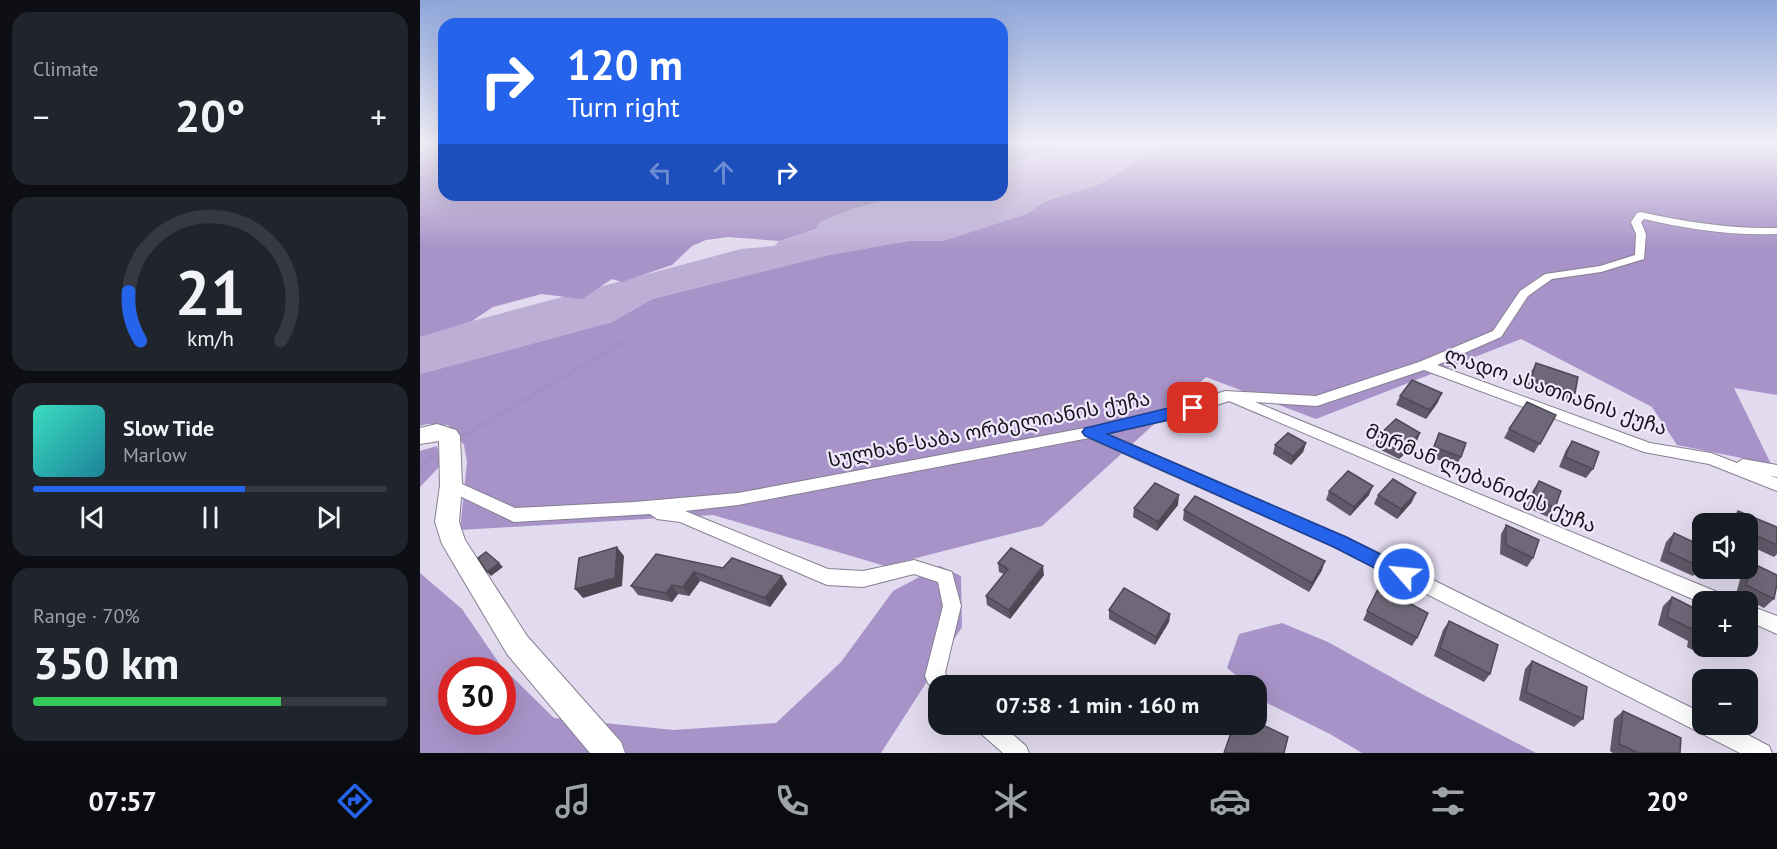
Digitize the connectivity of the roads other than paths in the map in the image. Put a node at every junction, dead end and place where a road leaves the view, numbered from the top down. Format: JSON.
{"nodes":[{"id":1,"x":1777,"y":231,"type":"edge"},
{"id":2,"x":1424,"y":365,"type":"junction"},
{"id":3,"x":1225,"y":396,"type":"junction"},
{"id":4,"x":1090,"y":432,"type":"junction"},
{"id":5,"x":420,"y":436,"type":"edge"},
{"id":6,"x":1711,"y":459,"type":"junction"},
{"id":7,"x":1777,"y":471,"type":"edge"},
{"id":8,"x":451,"y":485,"type":"junction"},
{"id":9,"x":1777,"y":485,"type":"edge"},
{"id":10,"x":634,"y":509,"type":"junction"},
{"id":11,"x":1695,"y":591,"type":"edge"},
{"id":12,"x":1758,"y":617,"type":"edge"},
{"id":13,"x":1777,"y":625,"type":"edge"},
{"id":14,"x":935,"y":675,"type":"edge"},
{"id":15,"x":1692,"y":718,"type":"edge"},
{"id":16,"x":999,"y":735,"type":"edge"},
{"id":17,"x":1726,"y":735,"type":"edge"},
{"id":18,"x":610,"y":753,"type":"edge"},
{"id":19,"x":1019,"y":753,"type":"edge"},
{"id":20,"x":1762,"y":753,"type":"edge"}],
"edges":[{"from":1,"to":2,"type":"street","name":"სულხან-საბა ორბელიანის ქუჩა"},
{"from":2,"to":3,"type":"street","name":"სულხან-საბა ორბელიანის ქუჩა"},
{"from":2,"to":6,"type":"street","name":"ლადო ასათიანის ქუჩა"},
{"from":3,"to":4,"type":"street","name":"სულხან-საბა ორბელიანის ქუჩა"},
{"from":3,"to":11,"type":"street","name":"მურმან ლებანიძეს ქუჩა"},
{"from":4,"to":10,"type":"street","name":"სულხან-საბა ორბელიანის ქუჩა"},
{"from":4,"to":15,"type":"street"},
{"from":5,"to":8,"type":"street"},
{"from":6,"to":7,"type":"street"},
{"from":6,"to":9,"type":"street","name":"ლადო ასათიანის ქუჩა"},
{"from":8,"to":10,"type":"street","name":"სულხან-საბა ორბელიანის ქუჩა"},
{"from":8,"to":18,"type":"street"},
{"from":10,"to":14,"type":"street"},
{"from":12,"to":13,"type":"street"},
{"from":16,"to":19,"type":"street"},
{"from":17,"to":20,"type":"street"}]}
